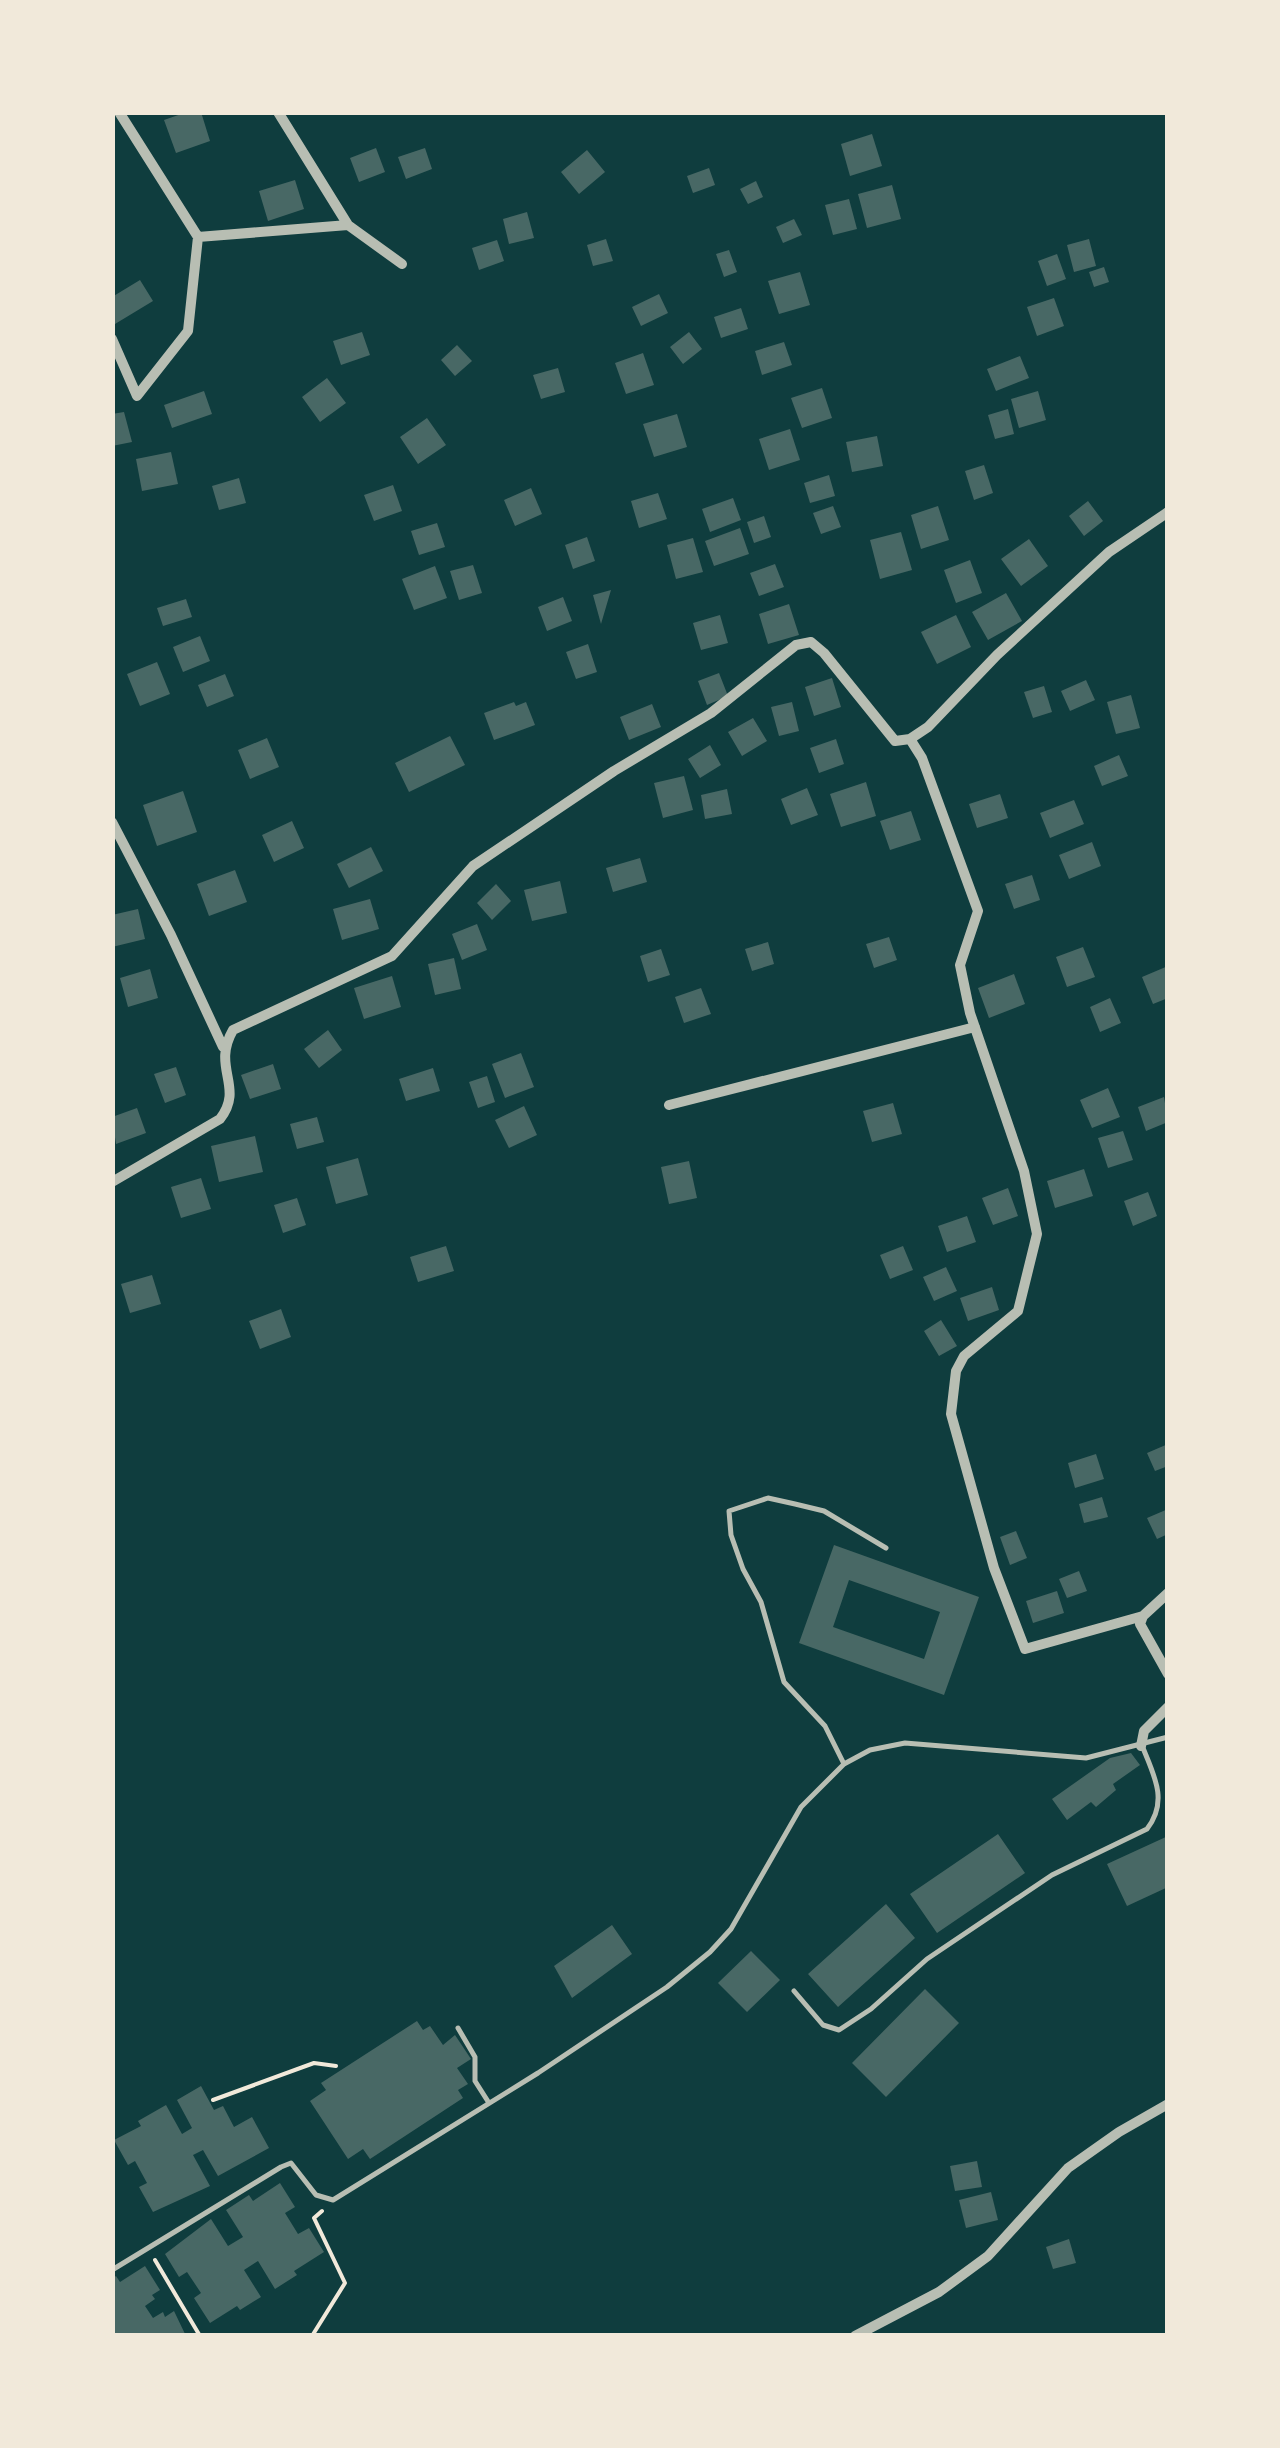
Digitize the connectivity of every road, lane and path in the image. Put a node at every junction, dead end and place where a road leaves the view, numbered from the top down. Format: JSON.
{"nodes":[{"id":1,"x":119,"y":112,"type":"edge"},
{"id":2,"x":278,"y":112,"type":"edge"},
{"id":3,"x":348,"y":226,"type":"junction"},
{"id":4,"x":198,"y":238,"type":"junction"},
{"id":5,"x":402,"y":264,"type":"dead end"},
{"id":6,"x":112,"y":339,"type":"edge"},
{"id":7,"x":1168,"y":512,"type":"edge"},
{"id":8,"x":910,"y":740,"type":"junction"},
{"id":9,"x":112,"y":822,"type":"edge"},
{"id":10,"x":974,"y":1027,"type":"junction"},
{"id":11,"x":223,"y":1047,"type":"junction"},
{"id":12,"x":669,"y":1105,"type":"dead end"},
{"id":13,"x":112,"y":1182,"type":"edge"},
{"id":14,"x":886,"y":1548,"type":"dead end"},
{"id":15,"x":1168,"y":1593,"type":"edge"},
{"id":16,"x":1143,"y":1616,"type":"junction"},
{"id":17,"x":1168,"y":1674,"type":"edge"},
{"id":18,"x":1168,"y":1706,"type":"edge"},
{"id":19,"x":1168,"y":1738,"type":"edge"},
{"id":20,"x":1141,"y":1746,"type":"junction"},
{"id":21,"x":844,"y":1764,"type":"junction"},
{"id":22,"x":794,"y":1991,"type":"dead end"},
{"id":23,"x":458,"y":2028,"type":"dead end"},
{"id":24,"x":336,"y":2066,"type":"dead end"},
{"id":25,"x":213,"y":2100,"type":"dead end"},
{"id":26,"x":489,"y":2102,"type":"junction"},
{"id":27,"x":1168,"y":2104,"type":"edge"},
{"id":28,"x":333,"y":2200,"type":"junction"},
{"id":29,"x":148,"y":2248,"type":"junction"},
{"id":30,"x":112,"y":2270,"type":"edge"},
{"id":31,"x":200,"y":2336,"type":"edge"},
{"id":32,"x":312,"y":2336,"type":"edge"},
{"id":33,"x":855,"y":2336,"type":"edge"}],
"edges":[{"from":1,"to":4,"type":"street"},
{"from":2,"to":3,"type":"street"},
{"from":3,"to":4,"type":"street"},
{"from":3,"to":5,"type":"street"},
{"from":4,"to":6,"type":"street"},
{"from":7,"to":8,"type":"street"},
{"from":8,"to":10,"type":"street"},
{"from":8,"to":11,"type":"street"},
{"from":9,"to":11,"type":"street"},
{"from":10,"to":12,"type":"street"},
{"from":10,"to":16,"type":"street"},
{"from":11,"to":13,"type":"street"},
{"from":14,"to":21,"type":"lane"},
{"from":15,"to":16,"type":"street"},
{"from":16,"to":17,"type":"street"},
{"from":18,"to":20,"type":"street"},
{"from":19,"to":20,"type":"lane"},
{"from":20,"to":21,"type":"lane"},
{"from":20,"to":22,"type":"lane"},
{"from":21,"to":26,"type":"lane"},
{"from":23,"to":26,"type":"lane"},
{"from":24,"to":25,"type":"path"},
{"from":26,"to":28,"type":"lane"},
{"from":27,"to":33,"type":"street"},
{"from":28,"to":29,"type":"lane"},
{"from":28,"to":32,"type":"path"},
{"from":29,"to":30,"type":"lane"},
{"from":29,"to":31,"type":"path"}]}
